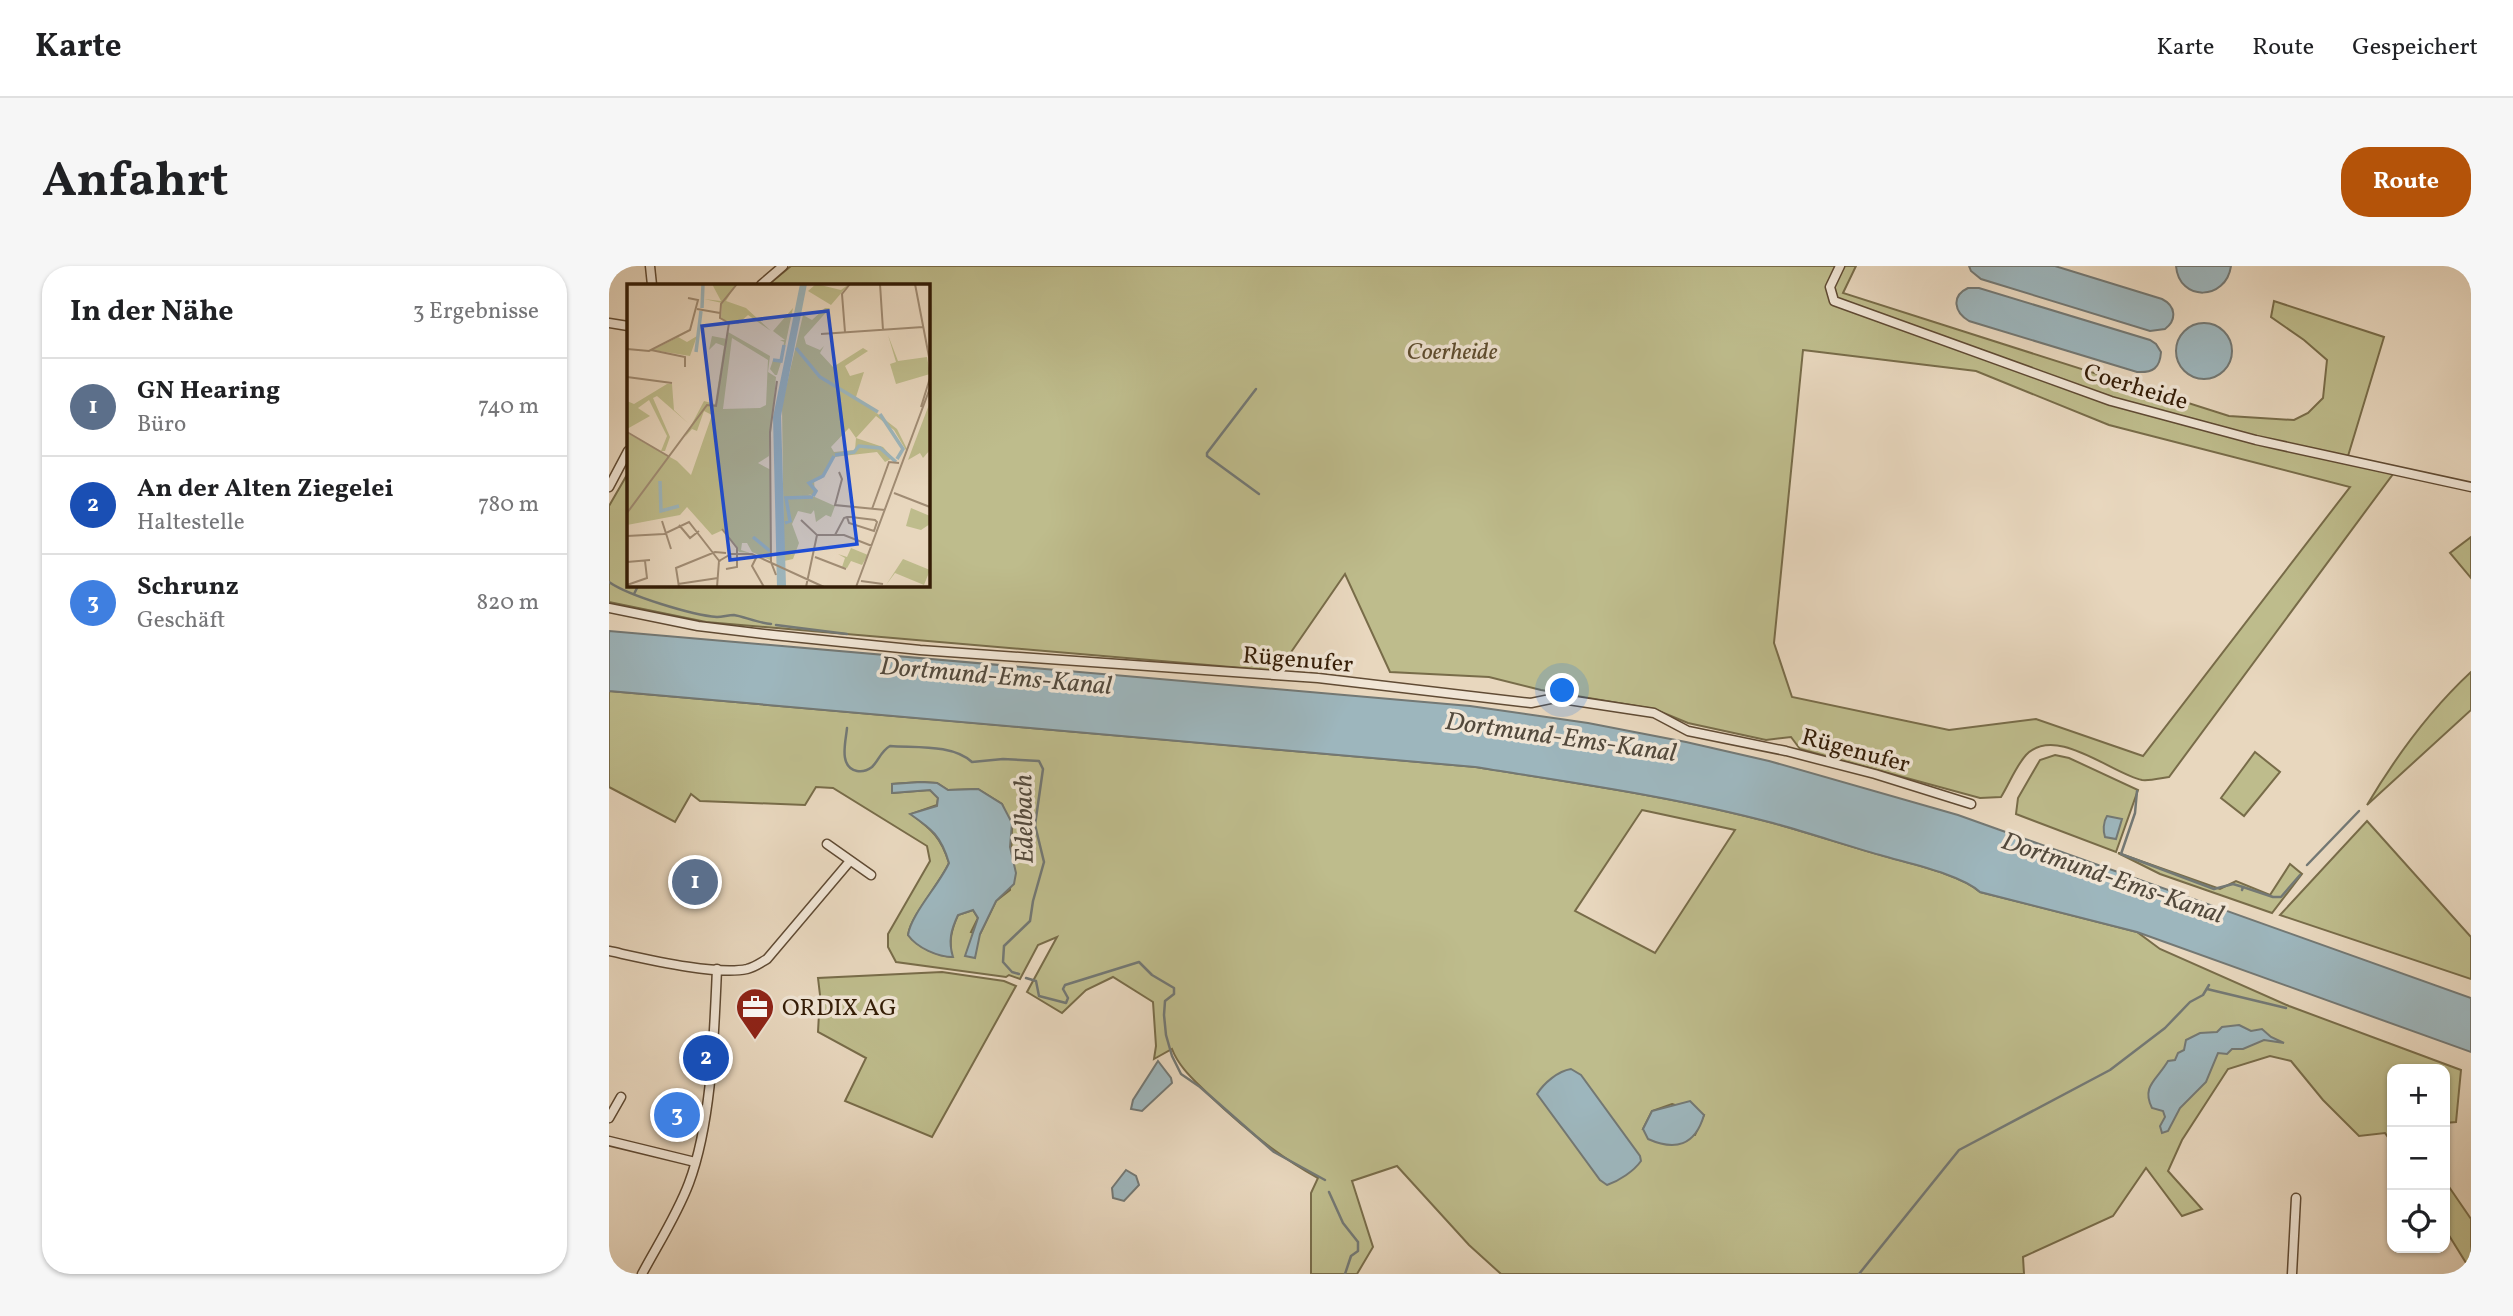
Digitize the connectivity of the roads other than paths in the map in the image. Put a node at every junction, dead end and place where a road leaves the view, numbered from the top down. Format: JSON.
{"nodes":[{"id":1,"x":650,"y":266,"type":"edge"},
{"id":2,"x":783,"y":266,"type":"edge"},
{"id":3,"x":1840,"y":266,"type":"edge"},
{"id":4,"x":652,"y":284,"type":"edge"},
{"id":5,"x":762,"y":284,"type":"edge"},
{"id":6,"x":609,"y":323,"type":"edge"},
{"id":7,"x":627,"y":326,"type":"edge"},
{"id":8,"x":627,"y":452,"type":"edge"},
{"id":9,"x":612,"y":475,"type":"edge"},
{"id":10,"x":2471,"y":486,"type":"edge"},
{"id":11,"x":609,"y":487,"type":"edge"},
{"id":12,"x":609,"y":608,"type":"edge"},
{"id":13,"x":1971,"y":804,"type":"dead end"},
{"id":14,"x":827,"y":844,"type":"dead end"},
{"id":15,"x":850,"y":861,"type":"junction"},
{"id":16,"x":871,"y":875,"type":"dead end"},
{"id":17,"x":609,"y":951,"type":"edge"},
{"id":18,"x":717,"y":969,"type":"junction"},
{"id":19,"x":621,"y":1097,"type":"dead end"},
{"id":20,"x":609,"y":1118,"type":"edge"},
{"id":21,"x":609,"y":1141,"type":"edge"},
{"id":22,"x":695,"y":1162,"type":"junction"},
{"id":23,"x":2297,"y":1198,"type":"dead end"},
{"id":24,"x":642,"y":1274,"type":"edge"},
{"id":25,"x":2292,"y":1274,"type":"edge"}],
"edges":[{"from":1,"to":4,"type":"street"},
{"from":2,"to":5,"type":"street"},
{"from":3,"to":10,"type":"street","name":"Coerheide"},
{"from":6,"to":7,"type":"street"},
{"from":8,"to":9,"type":"street"},
{"from":9,"to":11,"type":"street"},
{"from":12,"to":13,"type":"street","name":"Rügenufer"},
{"from":14,"to":15,"type":"street"},
{"from":15,"to":16,"type":"street"},
{"from":15,"to":18,"type":"street"},
{"from":17,"to":18,"type":"street"},
{"from":18,"to":22,"type":"street"},
{"from":19,"to":20,"type":"street"},
{"from":21,"to":22,"type":"street"},
{"from":22,"to":24,"type":"street"},
{"from":23,"to":25,"type":"street"}]}
